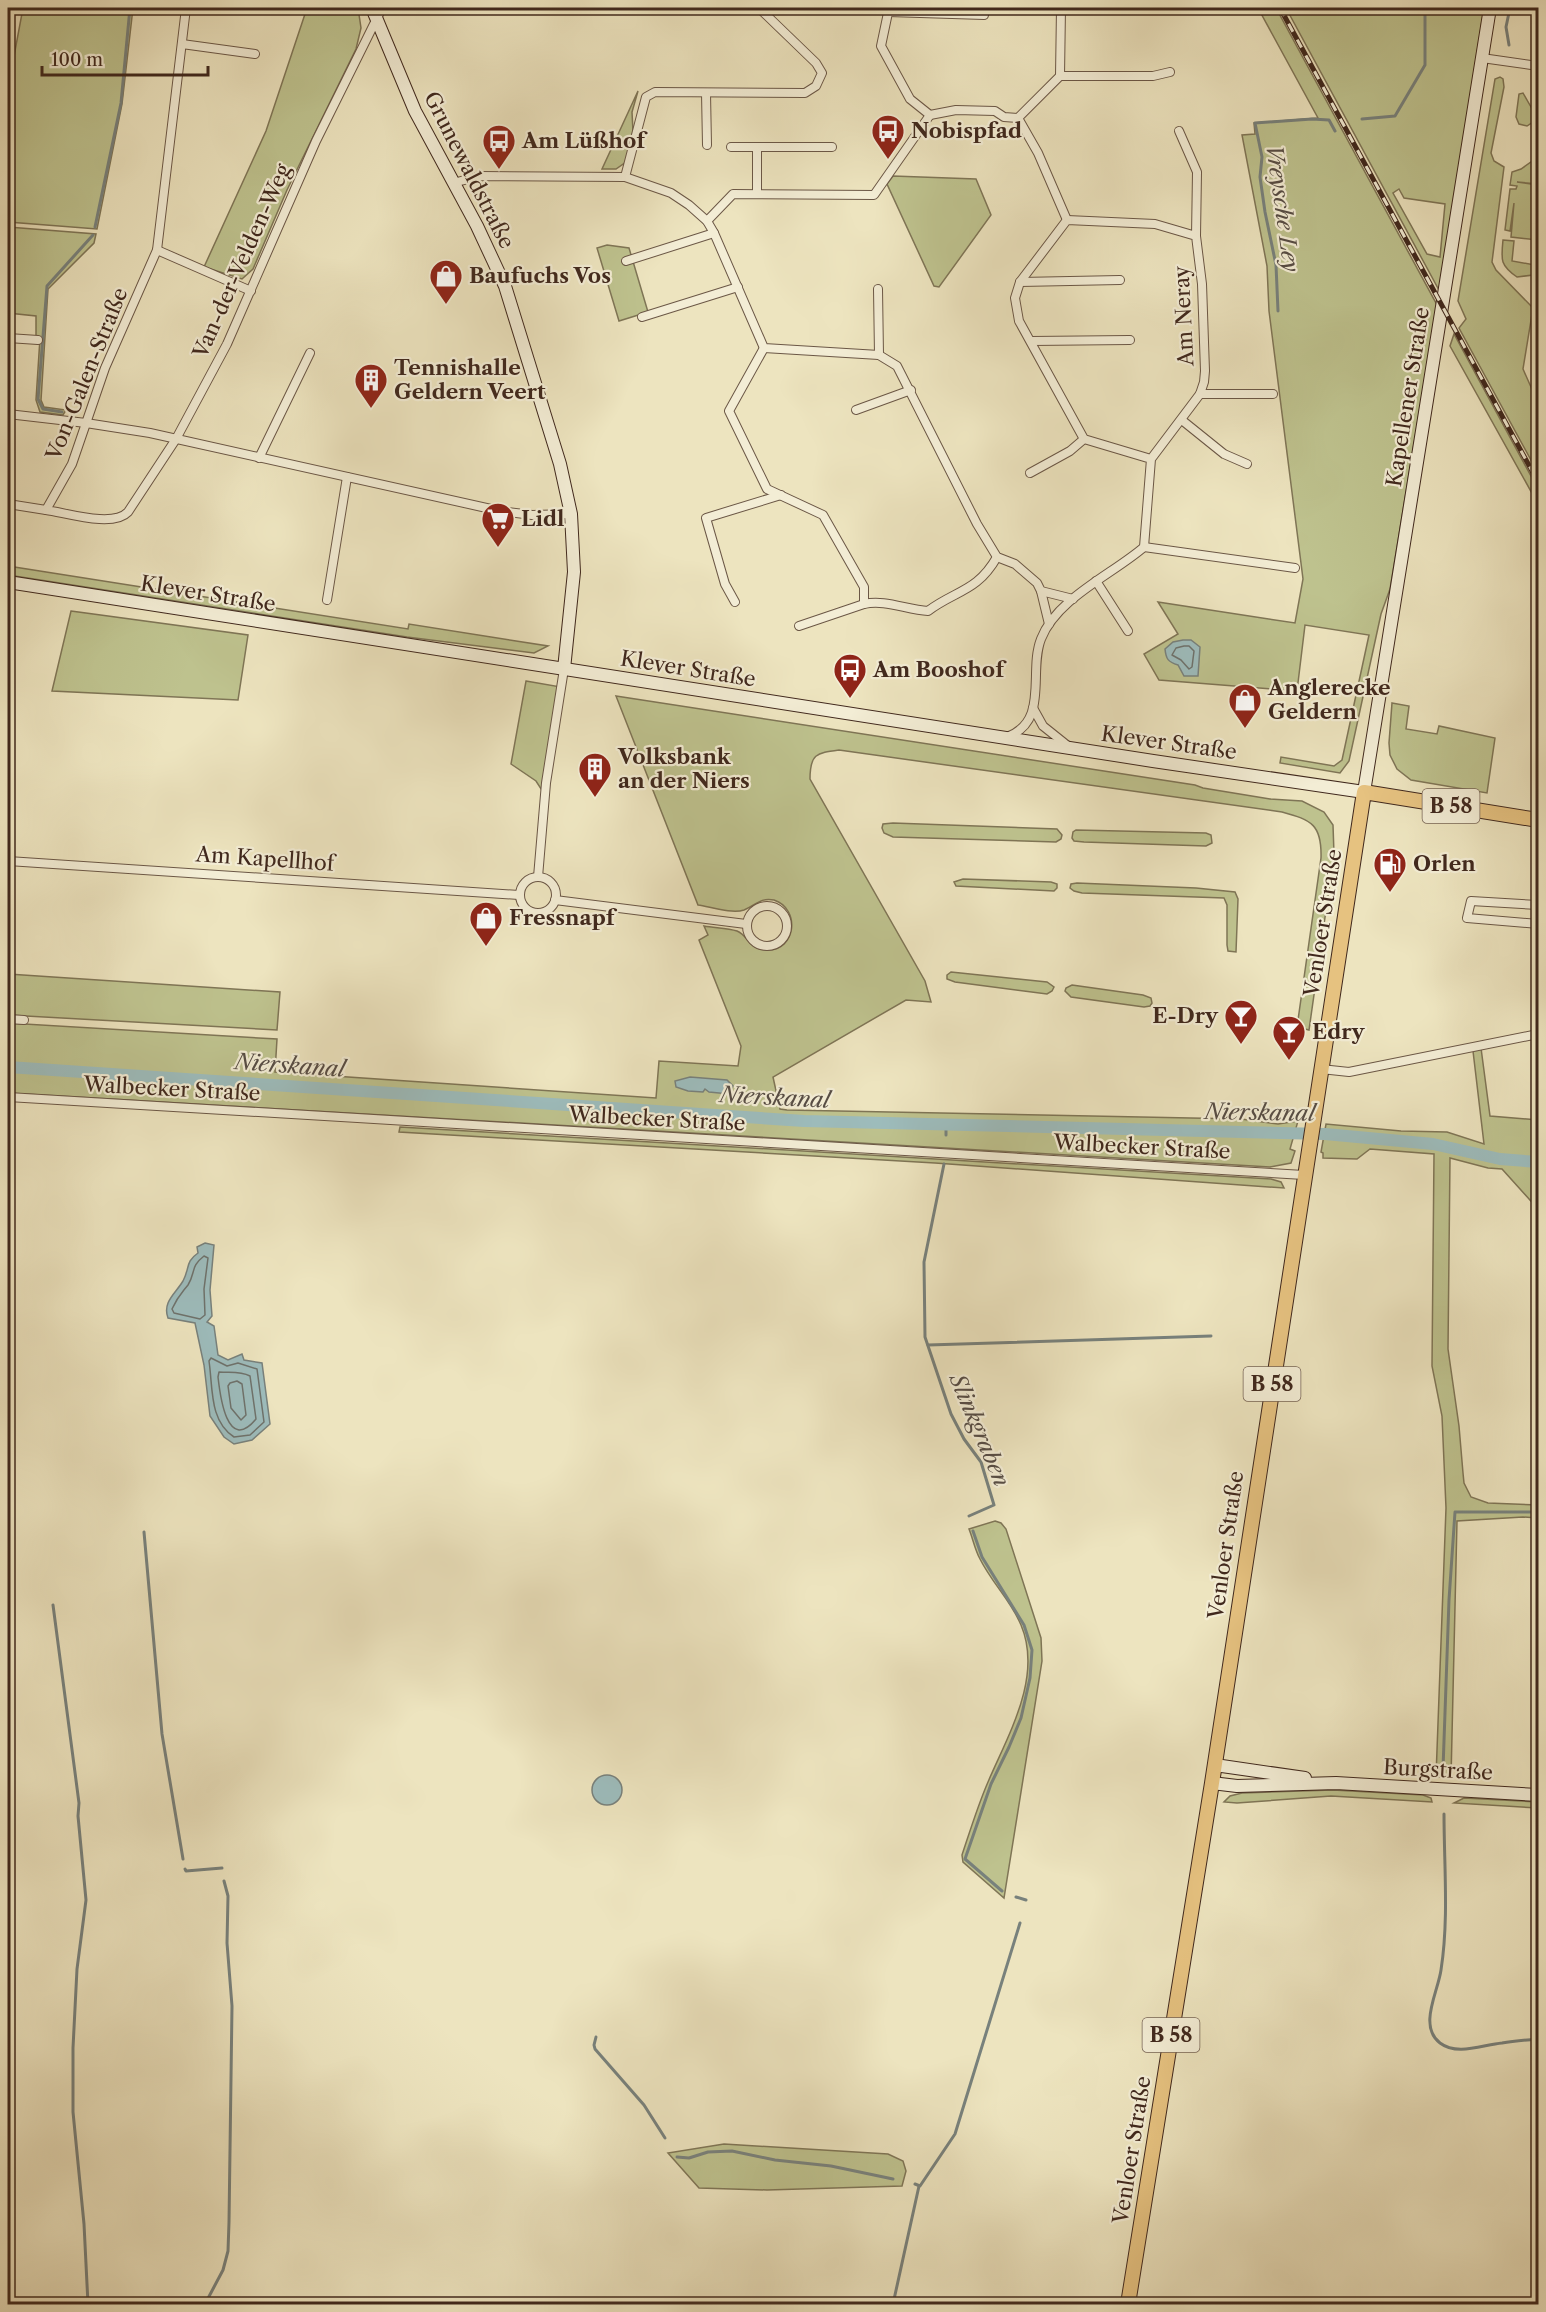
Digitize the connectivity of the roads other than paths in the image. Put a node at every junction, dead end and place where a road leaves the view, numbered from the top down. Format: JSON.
{"nodes":[{"id":1,"x":186,"y":8,"type":"edge"},
{"id":2,"x":759,"y":8,"type":"edge"},
{"id":3,"x":1061,"y":8,"type":"edge"},
{"id":4,"x":1490,"y":8,"type":"edge"},
{"id":5,"x":888,"y":10,"type":"edge"},
{"id":6,"x":377,"y":11,"type":"edge"},
{"id":7,"x":984,"y":15,"type":"dead end"},
{"id":8,"x":182,"y":44,"type":"junction"},
{"id":9,"x":255,"y":54,"type":"dead end"},
{"id":10,"x":1482,"y":58,"type":"junction"},
{"id":11,"x":1539,"y":66,"type":"edge"},
{"id":12,"x":1170,"y":72,"type":"dead end"},
{"id":13,"x":1060,"y":76,"type":"junction"},
{"id":14,"x":706,"y":93,"type":"junction"},
{"id":15,"x":930,"y":115,"type":"junction"},
{"id":16,"x":1018,"y":118,"type":"junction"},
{"id":17,"x":1179,"y":130,"type":"dead end"},
{"id":18,"x":707,"y":146,"type":"dead end"},
{"id":19,"x":731,"y":147,"type":"dead end"},
{"id":20,"x":832,"y":147,"type":"dead end"},
{"id":21,"x":757,"y":148,"type":"junction"},
{"id":22,"x":625,"y":177,"type":"junction"},
{"id":23,"x":453,"y":183,"type":"junction"},
{"id":24,"x":757,"y":194,"type":"junction"},
{"id":25,"x":1067,"y":220,"type":"junction"},
{"id":26,"x":707,"y":221,"type":"junction"},
{"id":27,"x":714,"y":233,"type":"junction"},
{"id":28,"x":1196,"y":236,"type":"junction"},
{"id":29,"x":157,"y":250,"type":"junction"},
{"id":30,"x":626,"y":261,"type":"dead end"},
{"id":31,"x":1120,"y":280,"type":"dead end"},
{"id":32,"x":1020,"y":282,"type":"junction"},
{"id":33,"x":738,"y":287,"type":"junction"},
{"id":34,"x":878,"y":290,"type":"dead end"},
{"id":35,"x":251,"y":291,"type":"junction"},
{"id":36,"x":642,"y":317,"type":"dead end"},
{"id":37,"x":8,"y":338,"type":"edge"},
{"id":38,"x":38,"y":340,"type":"dead end"},
{"id":39,"x":1130,"y":340,"type":"dead end"},
{"id":40,"x":1031,"y":341,"type":"junction"},
{"id":41,"x":764,"y":348,"type":"junction"},
{"id":42,"x":310,"y":353,"type":"dead end"},
{"id":43,"x":879,"y":355,"type":"junction"},
{"id":44,"x":910,"y":390,"type":"junction"},
{"id":45,"x":1200,"y":394,"type":"junction"},
{"id":46,"x":1273,"y":394,"type":"dead end"},
{"id":47,"x":856,"y":410,"type":"dead end"},
{"id":48,"x":8,"y":414,"type":"edge"},
{"id":49,"x":1183,"y":421,"type":"junction"},
{"id":50,"x":86,"y":423,"type":"junction"},
{"id":51,"x":176,"y":439,"type":"junction"},
{"id":52,"x":1084,"y":440,"type":"junction"},
{"id":53,"x":259,"y":458,"type":"junction"},
{"id":54,"x":1151,"y":459,"type":"junction"},
{"id":55,"x":1247,"y":464,"type":"dead end"},
{"id":56,"x":1030,"y":473,"type":"dead end"},
{"id":57,"x":347,"y":477,"type":"junction"},
{"id":58,"x":781,"y":495,"type":"junction"},
{"id":59,"x":8,"y":504,"type":"edge"},
{"id":60,"x":46,"y":510,"type":"junction"},
{"id":61,"x":571,"y":514,"type":"junction"},
{"id":62,"x":1144,"y":547,"type":"junction"},
{"id":63,"x":998,"y":557,"type":"junction"},
{"id":64,"x":1295,"y":568,"type":"dead end"},
{"id":65,"x":1096,"y":581,"type":"junction"},
{"id":66,"x":8,"y":582,"type":"edge"},
{"id":67,"x":1041,"y":591,"type":"junction"},
{"id":68,"x":1073,"y":599,"type":"junction"},
{"id":69,"x":327,"y":600,"type":"dead end"},
{"id":70,"x":735,"y":603,"type":"dead end"},
{"id":71,"x":864,"y":604,"type":"junction"},
{"id":72,"x":1049,"y":624,"type":"junction"},
{"id":73,"x":800,"y":626,"type":"dead end"},
{"id":74,"x":1128,"y":631,"type":"dead end"},
{"id":75,"x":564,"y":669,"type":"junction"},
{"id":76,"x":1034,"y":708,"type":"junction"},
{"id":77,"x":1004,"y":738,"type":"junction"},
{"id":78,"x":1070,"y":748,"type":"junction"},
{"id":79,"x":1364,"y":792,"type":"junction"},
{"id":80,"x":1539,"y":820,"type":"edge"},
{"id":81,"x":8,"y":861,"type":"edge"},
{"id":82,"x":538,"y":876,"type":"junction"},
{"id":83,"x":519,"y":895,"type":"junction"},
{"id":84,"x":555,"y":900,"type":"junction"},
{"id":85,"x":1539,"y":904,"type":"edge"},
{"id":86,"x":747,"y":924,"type":"junction"},
{"id":87,"x":1539,"y":924,"type":"edge"},
{"id":88,"x":8,"y":1019,"type":"edge"},
{"id":89,"x":24,"y":1020,"type":"dead end"},
{"id":90,"x":1539,"y":1034,"type":"edge"},
{"id":91,"x":1322,"y":1069,"type":"junction"},
{"id":92,"x":8,"y":1097,"type":"edge"},
{"id":93,"x":1304,"y":1175,"type":"junction"},
{"id":94,"x":1215,"y":1765,"type":"junction"},
{"id":95,"x":1212,"y":1783,"type":"junction"},
{"id":96,"x":1336,"y":1783,"type":"junction"},
{"id":97,"x":1539,"y":1795,"type":"edge"},
{"id":98,"x":1128,"y":2304,"type":"edge"}],
"edges":[{"from":1,"to":8,"type":"street","name":"Von-Galen-Straße"},
{"from":2,"to":14,"type":"street"},
{"from":3,"to":13,"type":"street"},
{"from":4,"to":10,"type":"main road","name":"Kapellener Straße"},
{"from":5,"to":7,"type":"street"},
{"from":5,"to":15,"type":"street"},
{"from":6,"to":23,"type":"main road","name":"Grunewaldstraße"},
{"from":6,"to":35,"type":"street","name":"Van-der-Velden-Weg"},
{"from":8,"to":9,"type":"street"},
{"from":8,"to":29,"type":"street","name":"Von-Galen-Straße"},
{"from":10,"to":11,"type":"street"},
{"from":10,"to":79,"type":"main road","name":"Kapellener Straße"},
{"from":12,"to":13,"type":"street"},
{"from":13,"to":16,"type":"street"},
{"from":14,"to":18,"type":"street"},
{"from":14,"to":22,"type":"street"},
{"from":15,"to":16,"type":"street"},
{"from":15,"to":24,"type":"street"},
{"from":16,"to":25,"type":"street"},
{"from":17,"to":28,"type":"street","name":"Am Neray"},
{"from":19,"to":21,"type":"street"},
{"from":20,"to":21,"type":"street"},
{"from":21,"to":24,"type":"street"},
{"from":22,"to":23,"type":"street"},
{"from":22,"to":26,"type":"street"},
{"from":23,"to":61,"type":"main road","name":"Grunewaldstraße"},
{"from":24,"to":26,"type":"street"},
{"from":25,"to":28,"type":"street","name":"Am Neray"},
{"from":25,"to":32,"type":"street"},
{"from":26,"to":27,"type":"street"},
{"from":27,"to":30,"type":"street"},
{"from":27,"to":33,"type":"street"},
{"from":28,"to":45,"type":"street","name":"Am Neray"},
{"from":29,"to":35,"type":"street"},
{"from":29,"to":50,"type":"street","name":"Von-Galen-Straße"},
{"from":31,"to":32,"type":"street"},
{"from":32,"to":40,"type":"street"},
{"from":33,"to":36,"type":"street"},
{"from":33,"to":41,"type":"street"},
{"from":34,"to":43,"type":"street"},
{"from":35,"to":51,"type":"street","name":"Van-der-Velden-Weg"},
{"from":37,"to":38,"type":"street"},
{"from":39,"to":40,"type":"street"},
{"from":40,"to":52,"type":"street"},
{"from":41,"to":43,"type":"street"},
{"from":41,"to":58,"type":"street"},
{"from":42,"to":53,"type":"street"},
{"from":43,"to":44,"type":"street"},
{"from":44,"to":47,"type":"street"},
{"from":44,"to":63,"type":"street"},
{"from":45,"to":46,"type":"street","name":"Am Neray"},
{"from":45,"to":49,"type":"street","name":"Am Neray"},
{"from":48,"to":50,"type":"street"},
{"from":49,"to":54,"type":"street","name":"Am Neray"},
{"from":49,"to":55,"type":"street"},
{"from":50,"to":51,"type":"street"},
{"from":50,"to":60,"type":"street","name":"Von-Galen-Straße"},
{"from":51,"to":53,"type":"street"},
{"from":51,"to":60,"type":"street","name":"Van-der-Velden-Weg"},
{"from":52,"to":54,"type":"street"},
{"from":52,"to":56,"type":"street"},
{"from":53,"to":57,"type":"street"},
{"from":54,"to":62,"type":"street"},
{"from":57,"to":61,"type":"street"},
{"from":57,"to":69,"type":"street"},
{"from":58,"to":70,"type":"street"},
{"from":58,"to":71,"type":"street"},
{"from":59,"to":60,"type":"street"},
{"from":61,"to":75,"type":"main road","name":"Grunewaldstraße"},
{"from":62,"to":64,"type":"street"},
{"from":62,"to":65,"type":"street"},
{"from":63,"to":67,"type":"street"},
{"from":63,"to":71,"type":"street"},
{"from":65,"to":68,"type":"street"},
{"from":65,"to":74,"type":"street"},
{"from":66,"to":75,"type":"main road","name":"Klever Straße"},
{"from":67,"to":68,"type":"street"},
{"from":67,"to":72,"type":"street"},
{"from":68,"to":72,"type":"street"},
{"from":71,"to":73,"type":"street"},
{"from":72,"to":76,"type":"street"},
{"from":75,"to":77,"type":"main road","name":"Klever Straße"},
{"from":75,"to":82,"type":"street"},
{"from":76,"to":77,"type":"street"},
{"from":76,"to":78,"type":"street"},
{"from":77,"to":78,"type":"main road","name":"Klever Straße"},
{"from":78,"to":79,"type":"main road","name":"Klever Straße"},
{"from":79,"to":80,"type":"main road","number":"B 58"},
{"from":79,"to":91,"type":"main road","name":"Venloer Straße","number":"B 58"},
{"from":81,"to":83,"type":"street","name":"Am Kapellhof"},
{"from":82,"to":83,"type":"street"},
{"from":82,"to":84,"type":"street"},
{"from":83,"to":84,"type":"street"},
{"from":84,"to":86,"type":"street"},
{"from":85,"to":87,"type":"street"},
{"from":86,"to":86,"type":"street"},
{"from":88,"to":89,"type":"street"},
{"from":90,"to":91,"type":"street"},
{"from":91,"to":93,"type":"main road","name":"Venloer Straße","number":"B 58"},
{"from":92,"to":93,"type":"street","name":"Walbecker Straße"},
{"from":93,"to":94,"type":"main road","name":"Venloer Straße","number":"B 58"},
{"from":94,"to":95,"type":"main road","name":"Venloer Straße","number":"B 58"},
{"from":94,"to":96,"type":"main road","name":"Burgstraße"},
{"from":95,"to":96,"type":"main road","name":"Burgstraße"},
{"from":95,"to":98,"type":"main road","name":"Venloer Straße","number":"B 58"},
{"from":96,"to":97,"type":"main road","name":"Burgstraße"}]}
